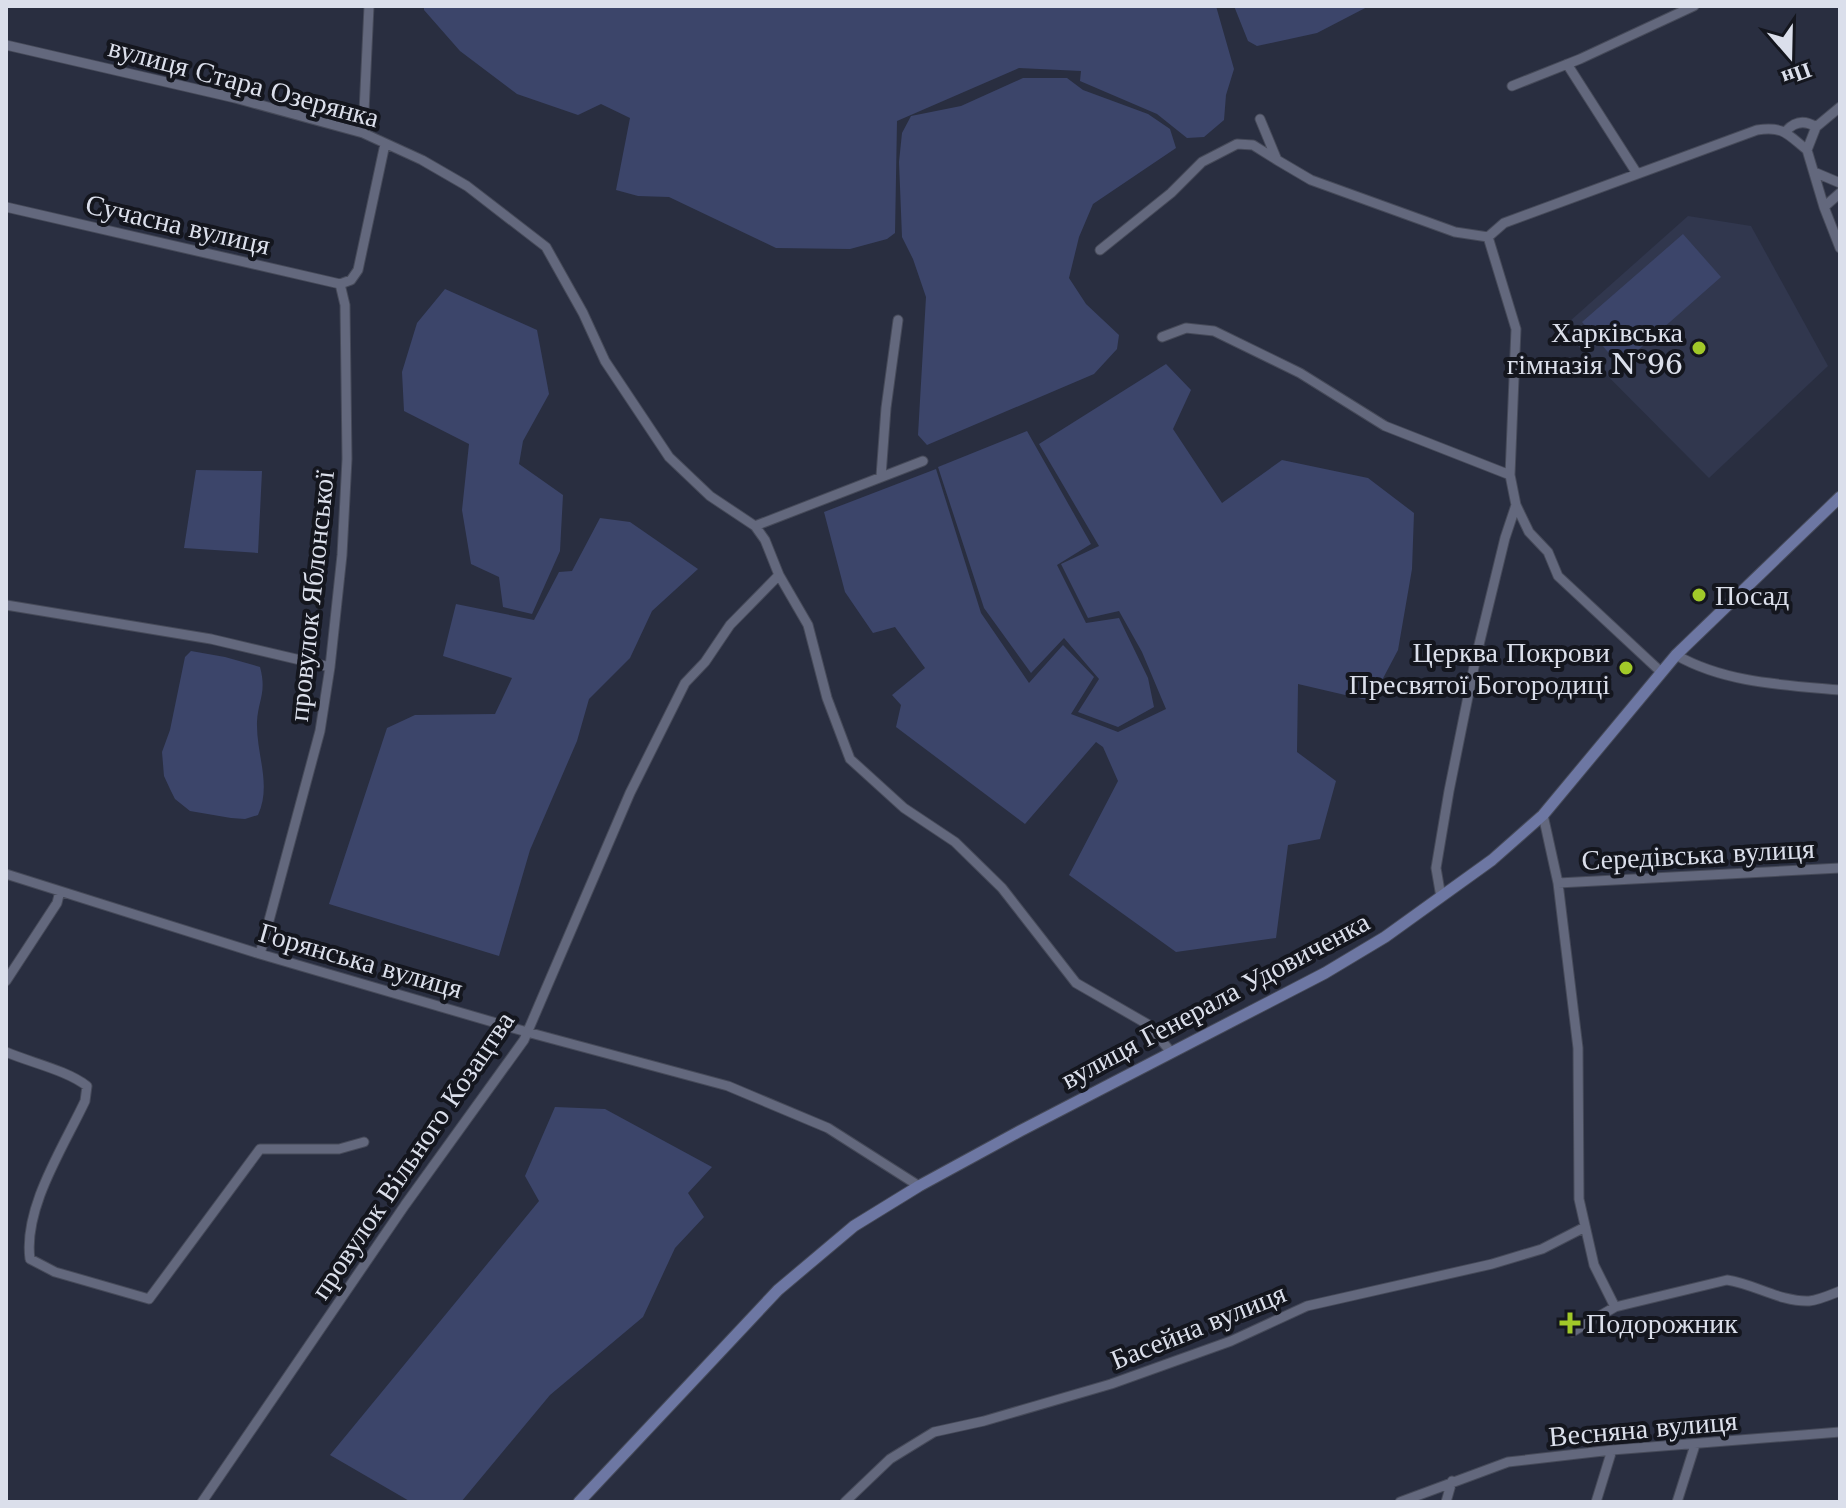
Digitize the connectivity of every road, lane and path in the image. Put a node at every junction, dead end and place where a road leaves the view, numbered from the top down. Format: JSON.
{"nodes":[{"id":1,"x":369,"y":6,"type":"edge"},
{"id":2,"x":1694,"y":6,"type":"edge"},
{"id":3,"x":6,"y":45,"type":"edge"},
{"id":4,"x":1567,"y":64,"type":"junction"},
{"id":5,"x":1512,"y":86,"type":"dead end"},
{"id":6,"x":1840,"y":107,"type":"edge"},
{"id":7,"x":1260,"y":119,"type":"dead end"},
{"id":8,"x":1816,"y":127,"type":"junction"},
{"id":9,"x":1786,"y":131,"type":"junction"},
{"id":10,"x":363,"y":133,"type":"junction"},
{"id":11,"x":385,"y":144,"type":"junction"},
{"id":12,"x":1807,"y":150,"type":"junction"},
{"id":13,"x":1277,"y":160,"type":"junction"},
{"id":14,"x":1636,"y":172,"type":"junction"},
{"id":15,"x":1814,"y":172,"type":"junction"},
{"id":16,"x":1840,"y":183,"type":"edge"},
{"id":17,"x":1840,"y":193,"type":"edge"},
{"id":18,"x":6,"y":207,"type":"edge"},
{"id":19,"x":1824,"y":207,"type":"junction"},
{"id":20,"x":1488,"y":237,"type":"junction"},
{"id":21,"x":1840,"y":248,"type":"edge"},
{"id":22,"x":1100,"y":250,"type":"dead end"},
{"id":23,"x":340,"y":284,"type":"junction"},
{"id":24,"x":898,"y":320,"type":"dead end"},
{"id":25,"x":1162,"y":337,"type":"dead end"},
{"id":26,"x":923,"y":461,"type":"dead end"},
{"id":27,"x":1510,"y":475,"type":"junction"},
{"id":28,"x":881,"y":476,"type":"junction"},
{"id":29,"x":1840,"y":497,"type":"edge"},
{"id":30,"x":1516,"y":505,"type":"junction"},
{"id":31,"x":755,"y":526,"type":"junction"},
{"id":32,"x":779,"y":575,"type":"junction"},
{"id":33,"x":6,"y":605,"type":"edge"},
{"id":34,"x":1676,"y":655,"type":"junction"},
{"id":35,"x":330,"y":667,"type":"junction"},
{"id":36,"x":1660,"y":671,"type":"junction"},
{"id":37,"x":1840,"y":690,"type":"edge"},
{"id":38,"x":1543,"y":815,"type":"junction"},
{"id":39,"x":1840,"y":868,"type":"edge"},
{"id":40,"x":6,"y":874,"type":"edge"},
{"id":41,"x":1558,"y":883,"type":"junction"},
{"id":42,"x":60,"y":891,"type":"junction"},
{"id":43,"x":1441,"y":897,"type":"junction"},
{"id":44,"x":260,"y":954,"type":"junction"},
{"id":45,"x":6,"y":981,"type":"edge"},
{"id":46,"x":527,"y":1032,"type":"junction"},
{"id":47,"x":1170,"y":1051,"type":"junction"},
{"id":48,"x":6,"y":1052,"type":"edge"},
{"id":49,"x":364,"y":1142,"type":"dead end"},
{"id":50,"x":919,"y":1186,"type":"junction"},
{"id":51,"x":1585,"y":1227,"type":"junction"},
{"id":52,"x":1840,"y":1291,"type":"edge"},
{"id":53,"x":1615,"y":1307,"type":"junction"},
{"id":54,"x":1572,"y":1332,"type":"dead end"},
{"id":55,"x":1840,"y":1432,"type":"edge"},
{"id":56,"x":1695,"y":1445,"type":"junction"},
{"id":57,"x":1612,"y":1450,"type":"junction"},
{"id":58,"x":1452,"y":1481,"type":"junction"},
{"id":59,"x":202,"y":1502,"type":"edge"},
{"id":60,"x":579,"y":1502,"type":"edge"},
{"id":61,"x":845,"y":1502,"type":"edge"},
{"id":62,"x":1400,"y":1502,"type":"edge"},
{"id":63,"x":1446,"y":1502,"type":"edge"},
{"id":64,"x":1596,"y":1502,"type":"edge"},
{"id":65,"x":1677,"y":1502,"type":"edge"}],
"edges":[{"from":1,"to":10,"type":"street"},
{"from":2,"to":4,"type":"street"},
{"from":3,"to":10,"type":"street","name":"вулиця Стара Озерянка"},
{"from":4,"to":5,"type":"street"},
{"from":4,"to":14,"type":"street"},
{"from":6,"to":8,"type":"street"},
{"from":7,"to":13,"type":"street"},
{"from":8,"to":9,"type":"street"},
{"from":8,"to":12,"type":"street"},
{"from":9,"to":12,"type":"street"},
{"from":9,"to":14,"type":"street"},
{"from":10,"to":11,"type":"street","name":"вулиця Стара Озерянка"},
{"from":11,"to":23,"type":"street"},
{"from":11,"to":31,"type":"street","name":"вулиця Стара Озерянка"},
{"from":12,"to":15,"type":"street"},
{"from":13,"to":20,"type":"street"},
{"from":13,"to":22,"type":"street"},
{"from":14,"to":20,"type":"street"},
{"from":15,"to":16,"type":"street"},
{"from":15,"to":19,"type":"street"},
{"from":17,"to":19,"type":"street"},
{"from":18,"to":23,"type":"street","name":"Сучасна вулиця"},
{"from":19,"to":21,"type":"street"},
{"from":20,"to":27,"type":"street"},
{"from":23,"to":35,"type":"street","name":"провулок Яблонської"},
{"from":24,"to":28,"type":"street"},
{"from":25,"to":27,"type":"street"},
{"from":26,"to":28,"type":"street"},
{"from":27,"to":30,"type":"street"},
{"from":28,"to":31,"type":"street"},
{"from":29,"to":34,"type":"main road","name":"вулиця Генерала Удовиченка"},
{"from":30,"to":36,"type":"street"},
{"from":30,"to":43,"type":"street"},
{"from":31,"to":32,"type":"street","name":"вулиця Стара Озерянка"},
{"from":32,"to":46,"type":"street","name":"провулок Вільного Козацтва"},
{"from":32,"to":47,"type":"street","name":"вулиця Стара Озерянка"},
{"from":33,"to":35,"type":"street"},
{"from":34,"to":36,"type":"main road","name":"вулиця Генерала Удовиченка"},
{"from":34,"to":37,"type":"street"},
{"from":35,"to":44,"type":"street","name":"провулок Яблонської"},
{"from":36,"to":38,"type":"main road","name":"вулиця Генерала Удовиченка"},
{"from":38,"to":41,"type":"street"},
{"from":38,"to":43,"type":"main road","name":"вулиця Генерала Удовиченка"},
{"from":39,"to":41,"type":"street","name":"Середівська вулиця"},
{"from":40,"to":42,"type":"street","name":"Горянська вулиця"},
{"from":41,"to":51,"type":"street"},
{"from":42,"to":44,"type":"street","name":"Горянська вулиця"},
{"from":42,"to":45,"type":"street"},
{"from":43,"to":47,"type":"main road","name":"вулиця Генерала Удовиченка"},
{"from":44,"to":46,"type":"street","name":"Горянська вулиця"},
{"from":46,"to":50,"type":"street","name":"Горянська вулиця"},
{"from":46,"to":59,"type":"street","name":"провулок Вільного Козацтва"},
{"from":47,"to":50,"type":"main road","name":"вулиця Генерала Удовиченка"},
{"from":48,"to":49,"type":"street"},
{"from":50,"to":60,"type":"main road","name":"вулиця Генерала Удовиченка"},
{"from":51,"to":53,"type":"street"},
{"from":51,"to":61,"type":"street","name":"Басейна вулиця"},
{"from":52,"to":53,"type":"street"},
{"from":53,"to":54,"type":"street"},
{"from":55,"to":56,"type":"street","name":"Весняна вулиця"},
{"from":56,"to":57,"type":"street","name":"Весняна вулиця"},
{"from":56,"to":65,"type":"street"},
{"from":57,"to":58,"type":"street","name":"Весняна вулиця"},
{"from":57,"to":64,"type":"street"},
{"from":58,"to":62,"type":"street","name":"Весняна вулиця"},
{"from":58,"to":63,"type":"street"}]}
